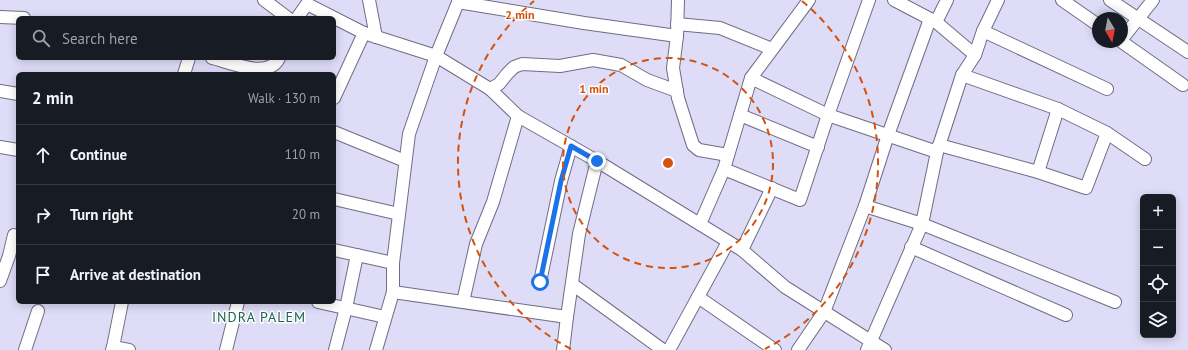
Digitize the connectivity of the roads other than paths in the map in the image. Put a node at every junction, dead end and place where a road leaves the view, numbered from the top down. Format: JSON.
{"nodes":[{"id":1,"x":264,"y":0,"type":"edge"},
{"id":2,"x":369,"y":0,"type":"edge"},
{"id":3,"x":678,"y":0,"type":"edge"},
{"id":4,"x":809,"y":0,"type":"edge"},
{"id":5,"x":869,"y":0,"type":"edge"},
{"id":6,"x":894,"y":0,"type":"edge"},
{"id":7,"x":947,"y":0,"type":"edge"},
{"id":8,"x":998,"y":0,"type":"edge"},
{"id":9,"x":1062,"y":0,"type":"edge"},
{"id":10,"x":1110,"y":0,"type":"edge"},
{"id":11,"x":1153,"y":0,"type":"edge"},
{"id":12,"x":458,"y":1,"type":"edge"},
{"id":13,"x":307,"y":2,"type":"edge"},
{"id":14,"x":285,"y":16,"type":"edge"},
{"id":15,"x":298,"y":16,"type":"edge"},
{"id":16,"x":334,"y":16,"type":"edge"},
{"id":17,"x":0,"y":17,"type":"edge"},
{"id":18,"x":336,"y":17,"type":"edge"},
{"id":19,"x":16,"y":18,"type":"edge"},
{"id":20,"x":1138,"y":18,"type":"junction"},
{"id":21,"x":933,"y":21,"type":"junction"},
{"id":22,"x":1092,"y":21,"type":"edge"},
{"id":23,"x":677,"y":30,"type":"junction"},
{"id":24,"x":983,"y":31,"type":"junction"},
{"id":25,"x":1128,"y":32,"type":"edge"},
{"id":26,"x":370,"y":35,"type":"junction"},
{"id":27,"x":1128,"y":45,"type":"edge"},
{"id":28,"x":772,"y":49,"type":"junction"},
{"id":29,"x":1188,"y":52,"type":"edge"},
{"id":30,"x":975,"y":54,"type":"junction"},
{"id":31,"x":436,"y":56,"type":"junction"},
{"id":32,"x":188,"y":60,"type":"edge"},
{"id":33,"x":220,"y":60,"type":"edge"},
{"id":34,"x":277,"y":60,"type":"edge"},
{"id":35,"x":185,"y":72,"type":"edge"},
{"id":36,"x":962,"y":75,"type":"junction"},
{"id":37,"x":751,"y":78,"type":"junction"},
{"id":38,"x":1183,"y":85,"type":"dead end"},
{"id":39,"x":490,"y":89,"type":"junction"},
{"id":40,"x":1107,"y":89,"type":"dead end"},
{"id":41,"x":0,"y":91,"type":"edge"},
{"id":42,"x":677,"y":91,"type":"junction"},
{"id":43,"x":16,"y":94,"type":"edge"},
{"id":44,"x":336,"y":94,"type":"edge"},
{"id":45,"x":1058,"y":109,"type":"junction"},
{"id":46,"x":740,"y":115,"type":"junction"},
{"id":47,"x":828,"y":115,"type":"junction"},
{"id":48,"x":518,"y":116,"type":"junction"},
{"id":49,"x":336,"y":133,"type":"edge"},
{"id":50,"x":1108,"y":133,"type":"junction"},
{"id":51,"x":888,"y":135,"type":"junction"},
{"id":52,"x":571,"y":146,"type":"junction"},
{"id":53,"x":0,"y":147,"type":"edge"},
{"id":54,"x":818,"y":147,"type":"junction"},
{"id":55,"x":938,"y":148,"type":"junction"},
{"id":56,"x":16,"y":150,"type":"edge"},
{"id":57,"x":728,"y":155,"type":"junction"},
{"id":58,"x":1145,"y":159,"type":"dead end"},
{"id":59,"x":405,"y":161,"type":"junction"},
{"id":60,"x":597,"y":161,"type":"junction"},
{"id":61,"x":724,"y":169,"type":"junction"},
{"id":62,"x":1038,"y":172,"type":"junction"},
{"id":63,"x":772,"y":188,"type":"junction"},
{"id":64,"x":336,"y":199,"type":"edge"},
{"id":65,"x":866,"y":206,"type":"junction"},
{"id":66,"x":399,"y":214,"type":"junction"},
{"id":67,"x":700,"y":224,"type":"junction"},
{"id":68,"x":922,"y":224,"type":"junction"},
{"id":69,"x":16,"y":235,"type":"edge"},
{"id":70,"x":728,"y":242,"type":"junction"},
{"id":71,"x":911,"y":247,"type":"junction"},
{"id":72,"x":336,"y":250,"type":"edge"},
{"id":73,"x":742,"y":250,"type":"junction"},
{"id":74,"x":357,"y":255,"type":"junction"},
{"id":75,"x":393,"y":263,"type":"junction"},
{"id":76,"x":0,"y":278,"type":"edge"},
{"id":77,"x":540,"y":282,"type":"dead end"},
{"id":78,"x":572,"y":284,"type":"junction"},
{"id":79,"x":393,"y":292,"type":"junction"},
{"id":80,"x":698,"y":297,"type":"junction"},
{"id":81,"x":463,"y":302,"type":"junction"},
{"id":82,"x":1115,"y":302,"type":"dead end"},
{"id":83,"x":122,"y":304,"type":"edge"},
{"id":84,"x":238,"y":304,"type":"edge"},
{"id":85,"x":327,"y":304,"type":"edge"},
{"id":86,"x":346,"y":308,"type":"junction"},
{"id":87,"x":38,"y":311,"type":"dead end"},
{"id":88,"x":824,"y":312,"type":"junction"},
{"id":89,"x":1066,"y":315,"type":"dead end"},
{"id":90,"x":385,"y":317,"type":"junction"},
{"id":91,"x":567,"y":317,"type":"junction"},
{"id":92,"x":869,"y":346,"type":"edge"},
{"id":93,"x":112,"y":348,"type":"edge"},
{"id":94,"x":25,"y":350,"type":"edge"},
{"id":95,"x":129,"y":350,"type":"edge"},
{"id":96,"x":226,"y":350,"type":"edge"},
{"id":97,"x":335,"y":350,"type":"edge"},
{"id":98,"x":376,"y":350,"type":"edge"},
{"id":99,"x":563,"y":350,"type":"edge"},
{"id":100,"x":663,"y":350,"type":"edge"},
{"id":101,"x":669,"y":350,"type":"edge"},
{"id":102,"x":775,"y":350,"type":"edge"},
{"id":103,"x":798,"y":350,"type":"edge"},
{"id":104,"x":885,"y":350,"type":"edge"}],
"edges":[{"from":1,"to":14,"type":"street"},
{"from":2,"to":26,"type":"street"},
{"from":3,"to":23,"type":"street"},
{"from":4,"to":28,"type":"street"},
{"from":5,"to":47,"type":"street"},
{"from":6,"to":21,"type":"street"},
{"from":7,"to":21,"type":"street"},
{"from":8,"to":24,"type":"street"},
{"from":9,"to":22,"type":"street"},
{"from":10,"to":20,"type":"street"},
{"from":11,"to":20,"type":"street"},
{"from":12,"to":23,"type":"street"},
{"from":12,"to":31,"type":"street"},
{"from":13,"to":15,"type":"street"},
{"from":13,"to":16,"type":"street"},
{"from":17,"to":19,"type":"street"},
{"from":18,"to":26,"type":"street"},
{"from":20,"to":25,"type":"street"},
{"from":20,"to":29,"type":"street"},
{"from":21,"to":30,"type":"street"},
{"from":21,"to":51,"type":"street"},
{"from":23,"to":28,"type":"street"},
{"from":23,"to":42,"type":"street"},
{"from":24,"to":30,"type":"street"},
{"from":24,"to":40,"type":"street"},
{"from":26,"to":31,"type":"street"},
{"from":26,"to":44,"type":"street"},
{"from":27,"to":38,"type":"street"},
{"from":28,"to":37,"type":"street"},
{"from":30,"to":36,"type":"street"},
{"from":31,"to":39,"type":"street"},
{"from":31,"to":59,"type":"street"},
{"from":32,"to":35,"type":"street"},
{"from":33,"to":34,"type":"street"},
{"from":36,"to":45,"type":"street"},
{"from":36,"to":55,"type":"street"},
{"from":37,"to":46,"type":"street"},
{"from":37,"to":47,"type":"street"},
{"from":39,"to":42,"type":"street"},
{"from":39,"to":48,"type":"street"},
{"from":41,"to":43,"type":"street"},
{"from":42,"to":57,"type":"street"},
{"from":45,"to":50,"type":"street"},
{"from":45,"to":62,"type":"street"},
{"from":46,"to":54,"type":"street"},
{"from":46,"to":57,"type":"street"},
{"from":47,"to":51,"type":"street"},
{"from":47,"to":54,"type":"street"},
{"from":48,"to":52,"type":"street"},
{"from":48,"to":81,"type":"street"},
{"from":49,"to":59,"type":"street"},
{"from":50,"to":58,"type":"street"},
{"from":50,"to":62,"type":"street"},
{"from":51,"to":55,"type":"street"},
{"from":51,"to":65,"type":"street"},
{"from":52,"to":60,"type":"street"},
{"from":52,"to":77,"type":"street"},
{"from":53,"to":56,"type":"street"},
{"from":54,"to":63,"type":"street"},
{"from":55,"to":62,"type":"street"},
{"from":55,"to":68,"type":"street"},
{"from":57,"to":61,"type":"street"},
{"from":59,"to":66,"type":"street"},
{"from":60,"to":67,"type":"street"},
{"from":60,"to":78,"type":"street"},
{"from":61,"to":63,"type":"street"},
{"from":61,"to":67,"type":"street"},
{"from":63,"to":73,"type":"street"},
{"from":64,"to":66,"type":"street"},
{"from":65,"to":68,"type":"street"},
{"from":65,"to":88,"type":"street"},
{"from":66,"to":75,"type":"street"},
{"from":67,"to":70,"type":"street"},
{"from":68,"to":71,"type":"street"},
{"from":68,"to":82,"type":"street"},
{"from":69,"to":76,"type":"street"},
{"from":70,"to":73,"type":"street"},
{"from":70,"to":80,"type":"street"},
{"from":71,"to":89,"type":"street"},
{"from":71,"to":92,"type":"street"},
{"from":72,"to":74,"type":"street"},
{"from":73,"to":88,"type":"street"},
{"from":74,"to":75,"type":"street"},
{"from":74,"to":86,"type":"street"},
{"from":75,"to":79,"type":"street"},
{"from":78,"to":91,"type":"street"},
{"from":78,"to":100,"type":"street"},
{"from":79,"to":81,"type":"street"},
{"from":79,"to":90,"type":"street"},
{"from":80,"to":101,"type":"street"},
{"from":80,"to":102,"type":"street"},
{"from":81,"to":91,"type":"street"},
{"from":83,"to":93,"type":"street"},
{"from":84,"to":96,"type":"street"},
{"from":85,"to":86,"type":"street"},
{"from":86,"to":90,"type":"street"},
{"from":86,"to":97,"type":"street"},
{"from":87,"to":94,"type":"street"},
{"from":88,"to":92,"type":"street"},
{"from":88,"to":103,"type":"street"},
{"from":90,"to":98,"type":"street"},
{"from":91,"to":99,"type":"street"},
{"from":92,"to":104,"type":"street"},
{"from":93,"to":95,"type":"street"}]}
